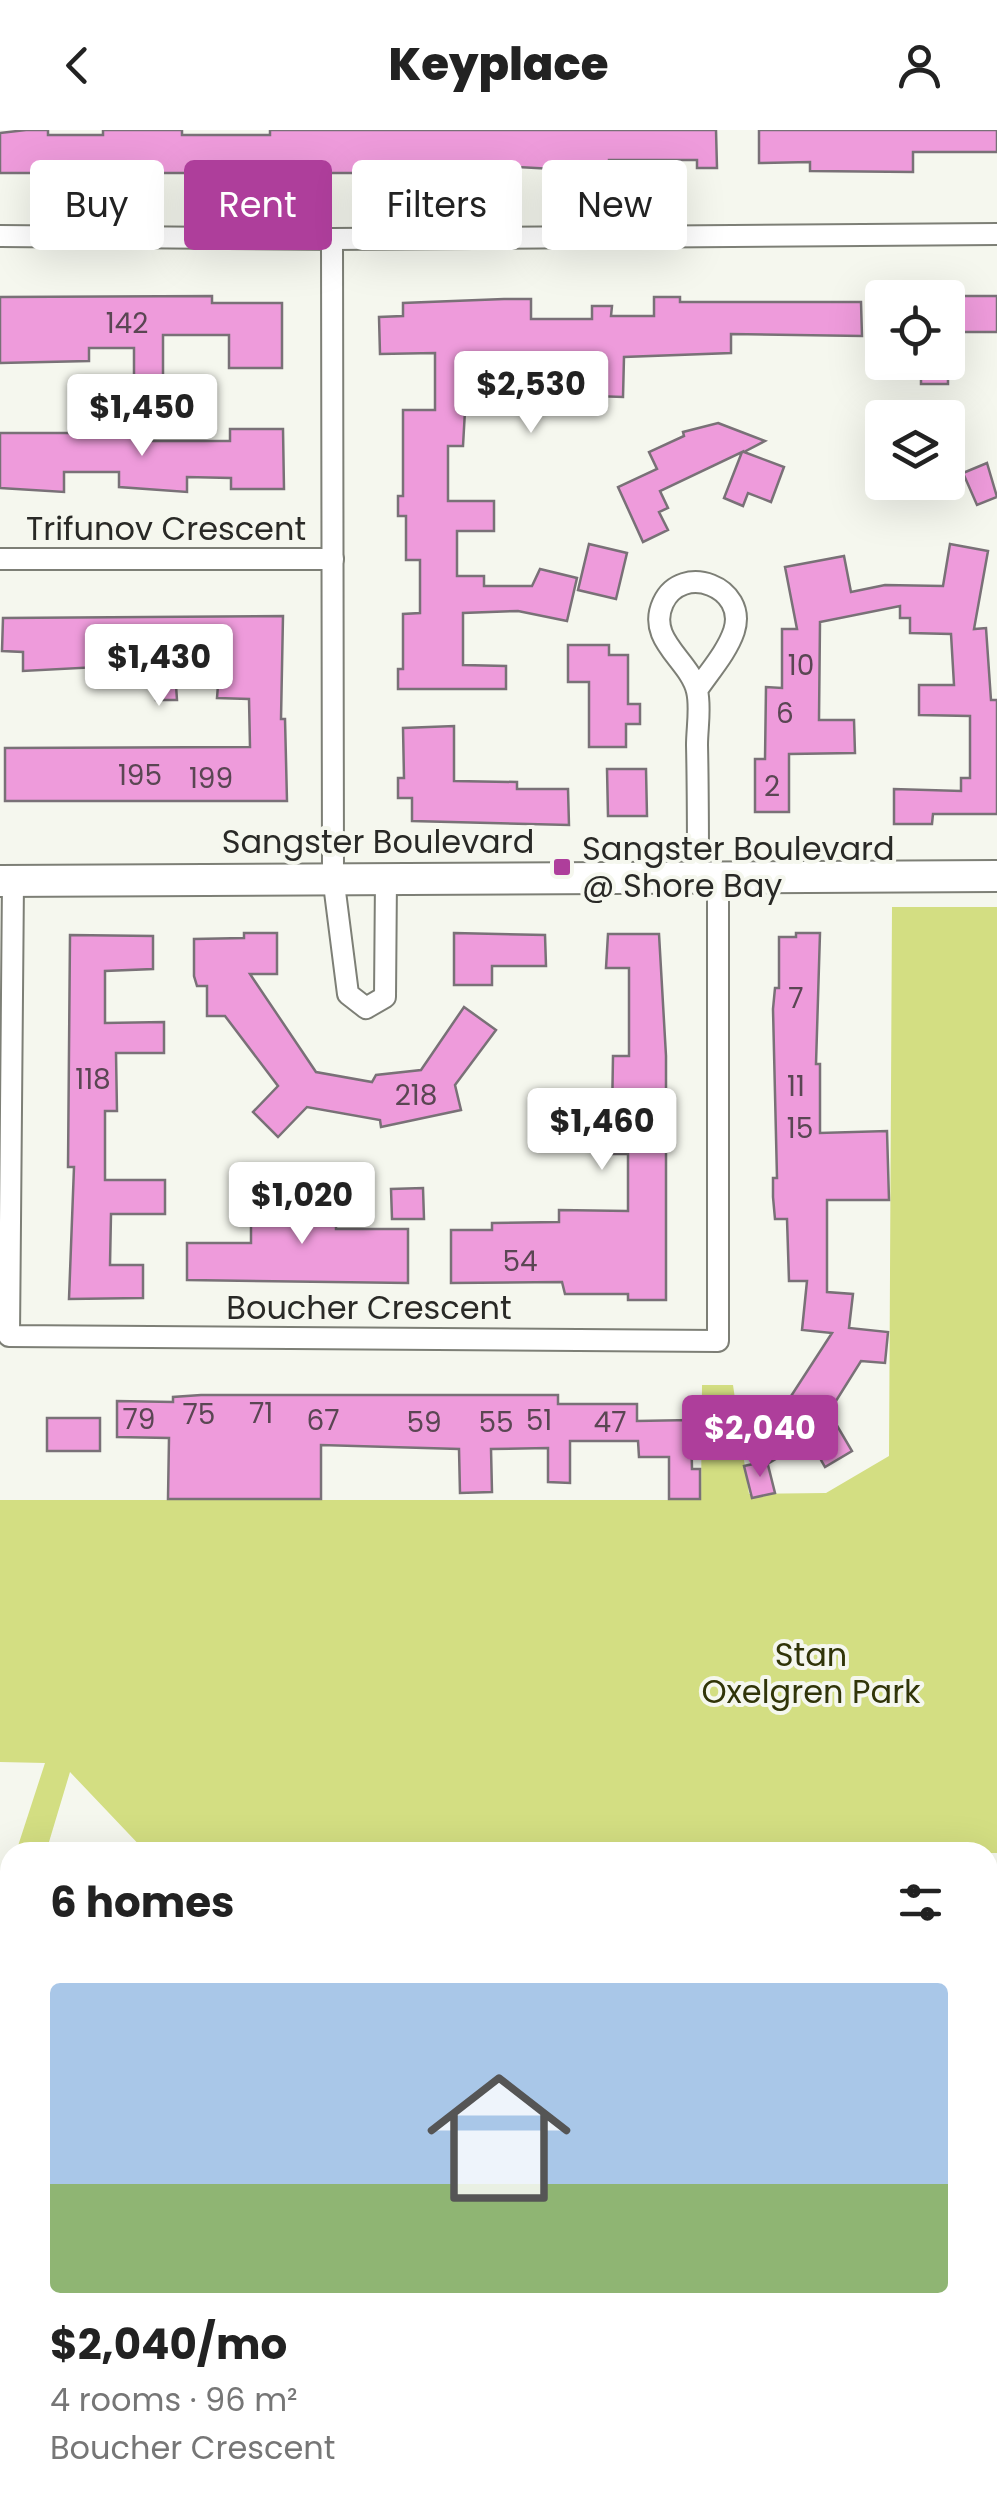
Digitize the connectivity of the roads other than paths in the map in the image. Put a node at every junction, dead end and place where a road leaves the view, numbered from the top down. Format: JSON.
{"nodes":[{"id":1,"x":997,"y":234,"type":"edge"},
{"id":2,"x":0,"y":236,"type":"edge"},
{"id":3,"x":184,"y":238,"type":"edge"},
{"id":4,"x":332,"y":239,"type":"joint"},
{"id":5,"x":0,"y":559,"type":"edge"},
{"id":6,"x":333,"y":559,"type":"junction"},
{"id":7,"x":697,"y":690,"type":"junction"},
{"id":8,"x":708,"y":875,"type":"junction"},
{"id":9,"x":333,"y":876,"type":"junction"},
{"id":10,"x":997,"y":876,"type":"edge"},
{"id":11,"x":386,"y":878,"type":"junction"},
{"id":12,"x":6,"y":881,"type":"edge"}],
"edges":[{"from":1,"to":4,"type":"street"},
{"from":2,"to":3,"type":"street"},
{"from":4,"to":6,"type":"street","name":"Trifunov Crescent"},
{"from":5,"to":6,"type":"street","name":"Trifunov Crescent"},
{"from":6,"to":9,"type":"street","name":"Trifunov Crescent"},
{"from":7,"to":7,"type":"street"},
{"from":7,"to":8,"type":"street"},
{"from":8,"to":10,"type":"street","name":"Sangster Boulevard"},
{"from":8,"to":11,"type":"street","name":"Sangster Boulevard"},
{"from":8,"to":12,"type":"street","name":"Boucher Crescent"},
{"from":9,"to":11,"type":"street","name":"Sangster Boulevard"},
{"from":9,"to":11,"type":"street","name":"Trifunov Crescent"},
{"from":9,"to":12,"type":"street","name":"Sangster Boulevard"}]}
